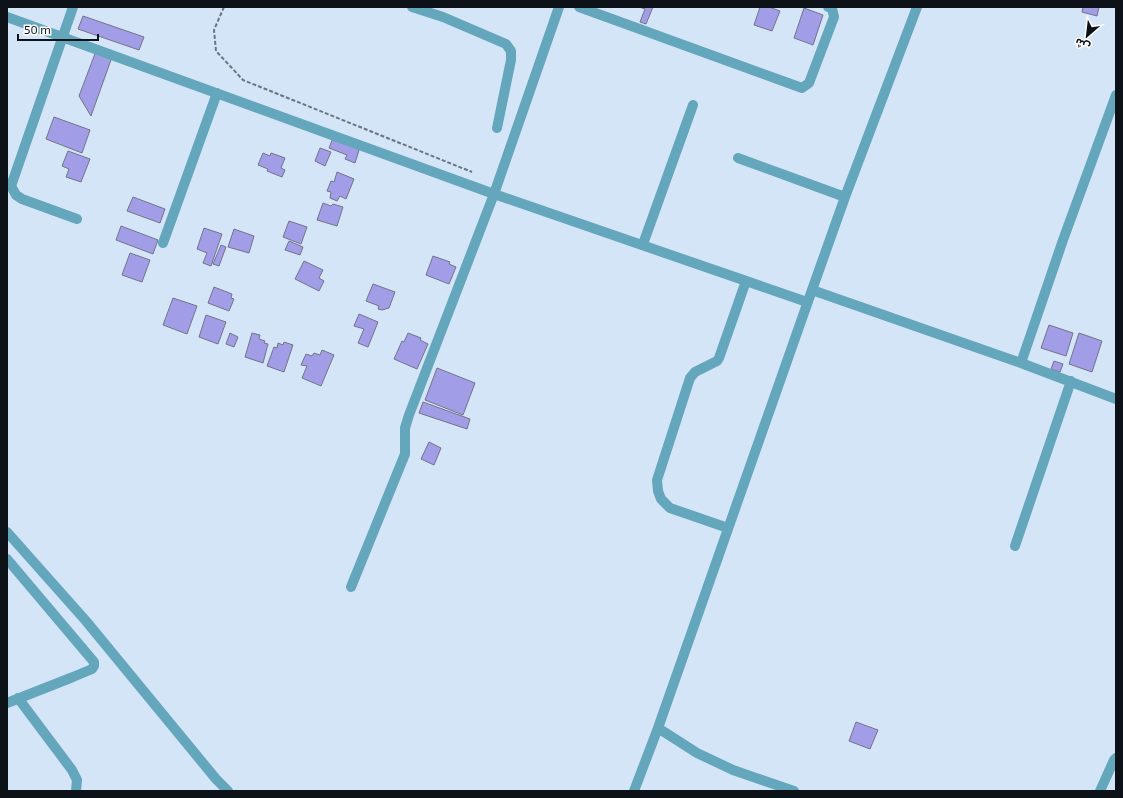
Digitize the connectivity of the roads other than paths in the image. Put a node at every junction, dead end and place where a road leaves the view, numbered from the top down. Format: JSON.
{"nodes":[{"id":1,"x":73,"y":7,"type":"edge"},
{"id":2,"x":412,"y":7,"type":"edge"},
{"id":3,"x":559,"y":7,"type":"edge"},
{"id":4,"x":579,"y":7,"type":"edge"},
{"id":5,"x":828,"y":7,"type":"edge"},
{"id":6,"x":917,"y":7,"type":"edge"},
{"id":7,"x":7,"y":16,"type":"edge"},
{"id":8,"x":62,"y":36,"type":"junction"},
{"id":9,"x":217,"y":93,"type":"junction"},
{"id":10,"x":1116,"y":96,"type":"edge"},
{"id":11,"x":693,"y":105,"type":"dead end"},
{"id":12,"x":497,"y":128,"type":"dead end"},
{"id":13,"x":738,"y":158,"type":"dead end"},
{"id":14,"x":494,"y":194,"type":"junction"},
{"id":15,"x":845,"y":197,"type":"junction"},
{"id":16,"x":77,"y":219,"type":"dead end"},
{"id":17,"x":163,"y":243,"type":"dead end"},
{"id":18,"x":643,"y":244,"type":"junction"},
{"id":19,"x":746,"y":281,"type":"junction"},
{"id":20,"x":812,"y":290,"type":"junction"},
{"id":21,"x":807,"y":302,"type":"junction"},
{"id":22,"x":1021,"y":363,"type":"junction"},
{"id":23,"x":1070,"y":381,"type":"junction"},
{"id":24,"x":1116,"y":398,"type":"edge"},
{"id":25,"x":728,"y":528,"type":"junction"},
{"id":26,"x":7,"y":532,"type":"edge"},
{"id":27,"x":1015,"y":546,"type":"dead end"},
{"id":28,"x":7,"y":559,"type":"edge"},
{"id":29,"x":351,"y":587,"type":"dead end"},
{"id":30,"x":18,"y":698,"type":"junction"},
{"id":31,"x":7,"y":703,"type":"edge"},
{"id":32,"x":658,"y":728,"type":"junction"},
{"id":33,"x":1116,"y":758,"type":"edge"},
{"id":34,"x":216,"y":779,"type":"junction"},
{"id":35,"x":76,"y":791,"type":"edge"},
{"id":36,"x":218,"y":791,"type":"edge"},
{"id":37,"x":228,"y":791,"type":"edge"},
{"id":38,"x":634,"y":791,"type":"edge"},
{"id":39,"x":794,"y":791,"type":"edge"},
{"id":40,"x":1100,"y":791,"type":"edge"}],
"edges":[{"from":1,"to":8,"type":"street"},
{"from":2,"to":12,"type":"street"},
{"from":3,"to":14,"type":"street"},
{"from":4,"to":5,"type":"street"},
{"from":6,"to":15,"type":"street"},
{"from":7,"to":8,"type":"street"},
{"from":8,"to":9,"type":"street"},
{"from":8,"to":16,"type":"street"},
{"from":9,"to":14,"type":"street"},
{"from":9,"to":17,"type":"street"},
{"from":10,"to":22,"type":"street"},
{"from":11,"to":18,"type":"street"},
{"from":13,"to":15,"type":"street"},
{"from":14,"to":18,"type":"street"},
{"from":14,"to":29,"type":"street"},
{"from":15,"to":20,"type":"street"},
{"from":18,"to":19,"type":"street"},
{"from":19,"to":21,"type":"street"},
{"from":19,"to":25,"type":"street"},
{"from":20,"to":21,"type":"street"},
{"from":20,"to":22,"type":"street"},
{"from":21,"to":25,"type":"street"},
{"from":22,"to":23,"type":"street"},
{"from":23,"to":24,"type":"street"},
{"from":23,"to":27,"type":"street"},
{"from":25,"to":32,"type":"street"},
{"from":26,"to":34,"type":"street"},
{"from":28,"to":30,"type":"street"},
{"from":30,"to":31,"type":"street"},
{"from":30,"to":35,"type":"street"},
{"from":32,"to":38,"type":"street"},
{"from":32,"to":39,"type":"street"},
{"from":33,"to":40,"type":"street"},
{"from":34,"to":36,"type":"street"},
{"from":34,"to":37,"type":"street"}]}
